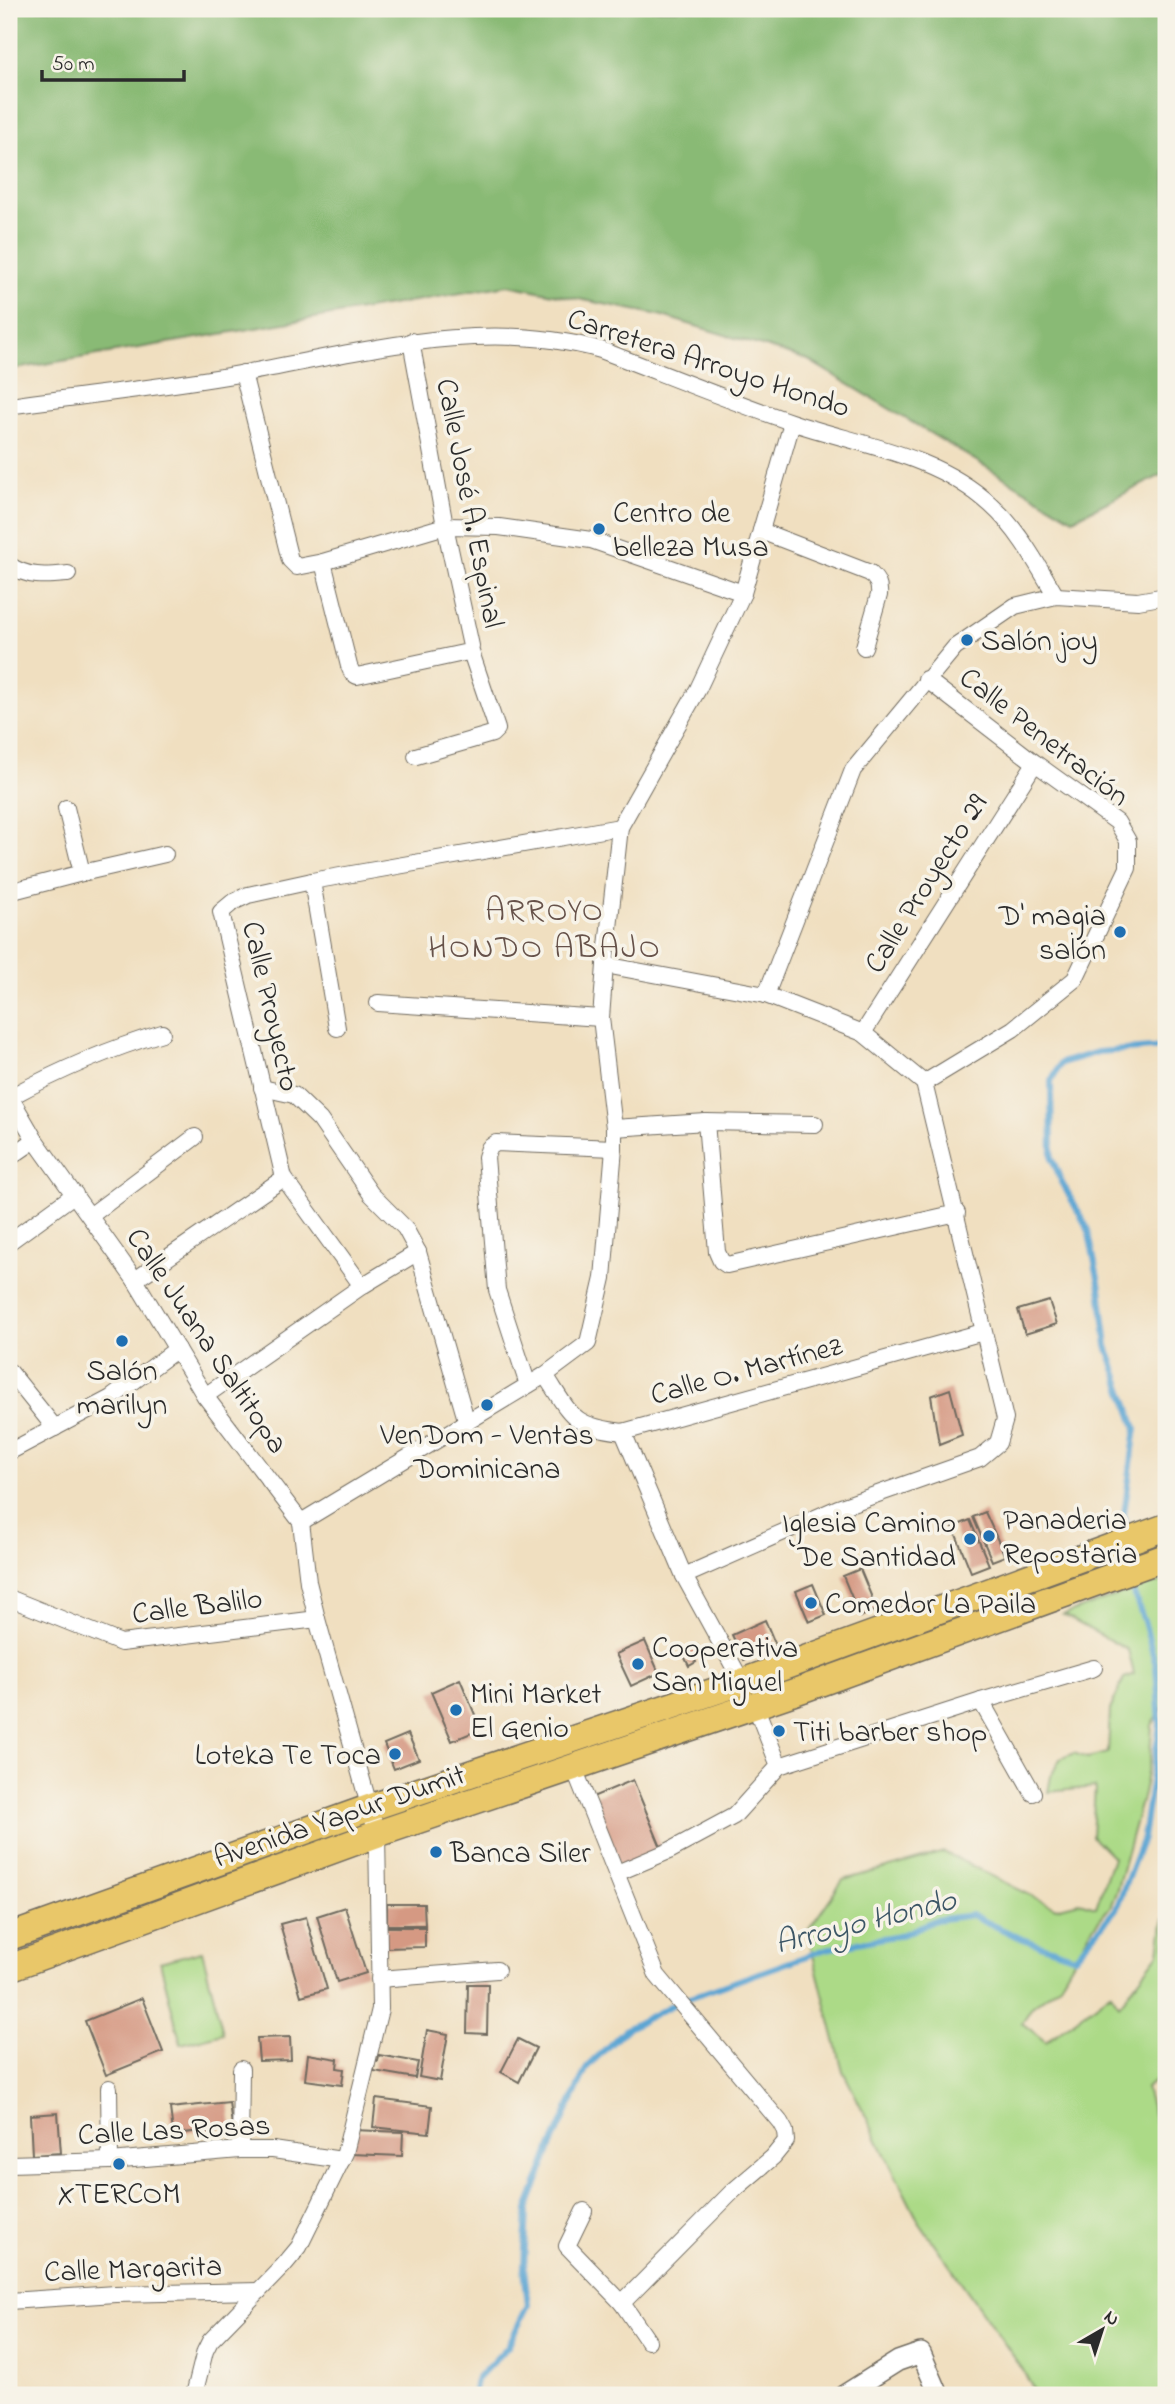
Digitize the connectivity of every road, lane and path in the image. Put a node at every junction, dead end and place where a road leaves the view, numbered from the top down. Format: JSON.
{"nodes":[{"id":1,"x":411,"y":341,"type":"junction"},
{"id":2,"x":243,"y":373,"type":"junction"},
{"id":3,"x":9,"y":406,"type":"edge"},
{"id":4,"x":792,"y":423,"type":"junction"},
{"id":5,"x":445,"y":526,"type":"junction"},
{"id":6,"x":761,"y":531,"type":"junction"},
{"id":7,"x":323,"y":562,"type":"junction"},
{"id":8,"x":9,"y":565,"type":"edge"},
{"id":9,"x":68,"y":574,"type":"dead end"},
{"id":10,"x":743,"y":593,"type":"junction"},
{"id":11,"x":1056,"y":596,"type":"junction"},
{"id":12,"x":1166,"y":596,"type":"edge"},
{"id":13,"x":864,"y":647,"type":"dead end"},
{"id":14,"x":470,"y":649,"type":"junction"},
{"id":15,"x":926,"y":679,"type":"junction"},
{"id":16,"x":416,"y":756,"type":"dead end"},
{"id":17,"x":1035,"y":763,"type":"junction"},
{"id":18,"x":66,"y":808,"type":"dead end"},
{"id":19,"x":620,"y":827,"type":"junction"},
{"id":20,"x":165,"y":854,"type":"dead end"},
{"id":21,"x":82,"y":873,"type":"junction"},
{"id":22,"x":312,"y":881,"type":"junction"},
{"id":23,"x":9,"y":892,"type":"edge"},
{"id":24,"x":605,"y":965,"type":"junction"},
{"id":25,"x":766,"y":995,"type":"junction"},
{"id":26,"x":378,"y":1003,"type":"dead end"},
{"id":27,"x":601,"y":1018,"type":"junction"},
{"id":28,"x":337,"y":1028,"type":"dead end"},
{"id":29,"x":162,"y":1033,"type":"dead end"},
{"id":30,"x":863,"y":1033,"type":"junction"},
{"id":31,"x":924,"y":1083,"type":"junction"},
{"id":32,"x":262,"y":1088,"type":"junction"},
{"id":33,"x":9,"y":1096,"type":"edge"},
{"id":34,"x":706,"y":1122,"type":"junction"},
{"id":35,"x":815,"y":1124,"type":"dead end"},
{"id":36,"x":614,"y":1128,"type":"junction"},
{"id":37,"x":195,"y":1137,"type":"dead end"},
{"id":38,"x":35,"y":1140,"type":"junction"},
{"id":39,"x":614,"y":1148,"type":"junction"},
{"id":40,"x":9,"y":1158,"type":"edge"},
{"id":41,"x":284,"y":1178,"type":"junction"},
{"id":42,"x":75,"y":1194,"type":"junction"},
{"id":43,"x":957,"y":1213,"type":"junction"},
{"id":44,"x":90,"y":1216,"type":"junction"},
{"id":45,"x":9,"y":1241,"type":"edge"},
{"id":46,"x":418,"y":1252,"type":"junction"},
{"id":47,"x":135,"y":1280,"type":"junction"},
{"id":48,"x":362,"y":1286,"type":"junction"},
{"id":49,"x":983,"y":1332,"type":"junction"},
{"id":50,"x":177,"y":1349,"type":"junction"},
{"id":51,"x":10,"y":1372,"type":"edge"},
{"id":52,"x":545,"y":1375,"type":"junction"},
{"id":53,"x":528,"y":1385,"type":"junction"},
{"id":54,"x":205,"y":1396,"type":"junction"},
{"id":55,"x":467,"y":1423,"type":"junction"},
{"id":56,"x":55,"y":1428,"type":"junction"},
{"id":57,"x":623,"y":1432,"type":"junction"},
{"id":58,"x":9,"y":1452,"type":"edge"},
{"id":59,"x":302,"y":1522,"type":"junction"},
{"id":60,"x":1166,"y":1527,"type":"edge"},
{"id":61,"x":1166,"y":1558,"type":"edge"},
{"id":62,"x":684,"y":1576,"type":"junction"},
{"id":63,"x":9,"y":1598,"type":"edge"},
{"id":64,"x":317,"y":1619,"type":"junction"},
{"id":65,"x":1094,"y":1668,"type":"dead end"},
{"id":66,"x":742,"y":1682,"type":"junction"},
{"id":67,"x":981,"y":1701,"type":"junction"},
{"id":68,"x":755,"y":1705,"type":"junction"},
{"id":69,"x":779,"y":1766,"type":"junction"},
{"id":70,"x":574,"y":1768,"type":"junction"},
{"id":71,"x":1034,"y":1793,"type":"dead end"},
{"id":72,"x":369,"y":1808,"type":"junction"},
{"id":73,"x":377,"y":1834,"type":"junction"},
{"id":74,"x":617,"y":1873,"type":"junction"},
{"id":75,"x":9,"y":1937,"type":"edge"},
{"id":76,"x":9,"y":1968,"type":"edge"},
{"id":77,"x":497,"y":1970,"type":"dead end"},
{"id":78,"x":379,"y":1979,"type":"junction"},
{"id":79,"x":241,"y":2069,"type":"dead end"},
{"id":80,"x":109,"y":2088,"type":"dead end"},
{"id":81,"x":240,"y":2150,"type":"junction"},
{"id":82,"x":342,"y":2160,"type":"junction"},
{"id":83,"x":110,"y":2161,"type":"junction"},
{"id":84,"x":9,"y":2164,"type":"edge"},
{"id":85,"x":584,"y":2211,"type":"dead end"},
{"id":86,"x":259,"y":2291,"type":"junction"},
{"id":87,"x":9,"y":2301,"type":"edge"},
{"id":88,"x":622,"y":2303,"type":"junction"},
{"id":89,"x":649,"y":2341,"type":"dead end"},
{"id":90,"x":194,"y":2395,"type":"edge"},
{"id":91,"x":844,"y":2395,"type":"edge"},
{"id":92,"x":939,"y":2395,"type":"edge"}],
"edges":[{"from":1,"to":2,"type":"street","name":"Carretera Arroyo Hondo"},
{"from":1,"to":4,"type":"street","name":"Carretera Arroyo Hondo"},
{"from":1,"to":5,"type":"street","name":"Calle José A. Espinal"},
{"from":2,"to":3,"type":"street","name":"Carretera Arroyo Hondo"},
{"from":2,"to":7,"type":"street"},
{"from":4,"to":6,"type":"street"},
{"from":4,"to":11,"type":"street","name":"Carretera Arroyo Hondo"},
{"from":5,"to":7,"type":"street"},
{"from":5,"to":10,"type":"street"},
{"from":5,"to":14,"type":"street","name":"Calle José A. Espinal"},
{"from":6,"to":10,"type":"street"},
{"from":6,"to":13,"type":"street"},
{"from":7,"to":14,"type":"street","name":"Calle José A. Espinal"},
{"from":8,"to":9,"type":"street"},
{"from":10,"to":19,"type":"street"},
{"from":11,"to":12,"type":"street"},
{"from":11,"to":15,"type":"street"},
{"from":14,"to":16,"type":"street"},
{"from":15,"to":17,"type":"street","name":"Calle Penetración"},
{"from":15,"to":25,"type":"street"},
{"from":17,"to":30,"type":"street","name":"Calle Proyecto 29"},
{"from":17,"to":31,"type":"street","name":"Calle Penetración"},
{"from":18,"to":21,"type":"street"},
{"from":19,"to":22,"type":"street","name":"Calle Proyecto"},
{"from":19,"to":24,"type":"street"},
{"from":20,"to":21,"type":"street"},
{"from":21,"to":23,"type":"street"},
{"from":22,"to":28,"type":"street"},
{"from":22,"to":32,"type":"street","name":"Calle Proyecto"},
{"from":24,"to":25,"type":"street"},
{"from":24,"to":27,"type":"street"},
{"from":25,"to":30,"type":"street"},
{"from":26,"to":27,"type":"street"},
{"from":27,"to":36,"type":"street"},
{"from":29,"to":33,"type":"street"},
{"from":30,"to":31,"type":"street"},
{"from":31,"to":43,"type":"street"},
{"from":32,"to":41,"type":"street","name":"Calle Proyecto"},
{"from":32,"to":46,"type":"street"},
{"from":33,"to":38,"type":"street","name":"Calle Juana Saltitopa"},
{"from":34,"to":35,"type":"street"},
{"from":34,"to":36,"type":"street"},
{"from":34,"to":43,"type":"street"},
{"from":36,"to":39,"type":"street"},
{"from":37,"to":44,"type":"street"},
{"from":38,"to":40,"type":"street"},
{"from":38,"to":42,"type":"street","name":"Calle Juana Saltitopa"},
{"from":39,"to":52,"type":"street"},
{"from":39,"to":53,"type":"street"},
{"from":41,"to":47,"type":"street"},
{"from":41,"to":48,"type":"street","name":"Calle Proyecto"},
{"from":42,"to":44,"type":"street","name":"Calle Juana Saltitopa"},
{"from":42,"to":45,"type":"street"},
{"from":43,"to":49,"type":"street"},
{"from":44,"to":47,"type":"street","name":"Calle Juana Saltitopa"},
{"from":46,"to":48,"type":"street"},
{"from":46,"to":55,"type":"street"},
{"from":47,"to":50,"type":"street","name":"Calle Juana Saltitopa"},
{"from":48,"to":54,"type":"street"},
{"from":49,"to":57,"type":"street","name":"Calle O. Martínez"},
{"from":49,"to":62,"type":"street"},
{"from":50,"to":54,"type":"street","name":"Calle Juana Saltitopa"},
{"from":50,"to":56,"type":"street"},
{"from":51,"to":56,"type":"street"},
{"from":52,"to":53,"type":"street"},
{"from":52,"to":57,"type":"street","name":"Calle O. Martínez"},
{"from":53,"to":55,"type":"street"},
{"from":54,"to":59,"type":"street","name":"Calle Juana Saltitopa"},
{"from":55,"to":59,"type":"street"},
{"from":56,"to":58,"type":"street"},
{"from":57,"to":62,"type":"street"},
{"from":59,"to":64,"type":"street"},
{"from":60,"to":66,"type":"main road","name":"Avenida Yapur Dumit"},
{"from":61,"to":68,"type":"main road","name":"Avenida Yapur Dumit"},
{"from":62,"to":66,"type":"street"},
{"from":63,"to":64,"type":"street","name":"Calle Balilo"},
{"from":64,"to":72,"type":"street"},
{"from":65,"to":67,"type":"street"},
{"from":66,"to":72,"type":"main road","name":"Avenida Yapur Dumit"},
{"from":67,"to":69,"type":"street"},
{"from":67,"to":71,"type":"street"},
{"from":68,"to":69,"type":"street"},
{"from":68,"to":70,"type":"main road","name":"Avenida Yapur Dumit"},
{"from":69,"to":74,"type":"street"},
{"from":70,"to":73,"type":"main road","name":"Avenida Yapur Dumit"},
{"from":70,"to":74,"type":"street"},
{"from":72,"to":73,"type":"street"},
{"from":72,"to":75,"type":"main road","name":"Avenida Yapur Dumit"},
{"from":73,"to":76,"type":"main road","name":"Avenida Yapur Dumit"},
{"from":73,"to":78,"type":"street"},
{"from":74,"to":88,"type":"street"},
{"from":77,"to":78,"type":"street"},
{"from":78,"to":82,"type":"street"},
{"from":79,"to":81,"type":"street"},
{"from":80,"to":83,"type":"street"},
{"from":81,"to":82,"type":"street","name":"Calle Las Rosas"},
{"from":81,"to":83,"type":"street","name":"Calle Las Rosas"},
{"from":82,"to":86,"type":"street"},
{"from":83,"to":84,"type":"street","name":"Calle Las Rosas"},
{"from":85,"to":88,"type":"street"},
{"from":86,"to":87,"type":"street","name":"Calle Margarita"},
{"from":86,"to":90,"type":"street"},
{"from":88,"to":89,"type":"street"},
{"from":91,"to":92,"type":"street"}]}
